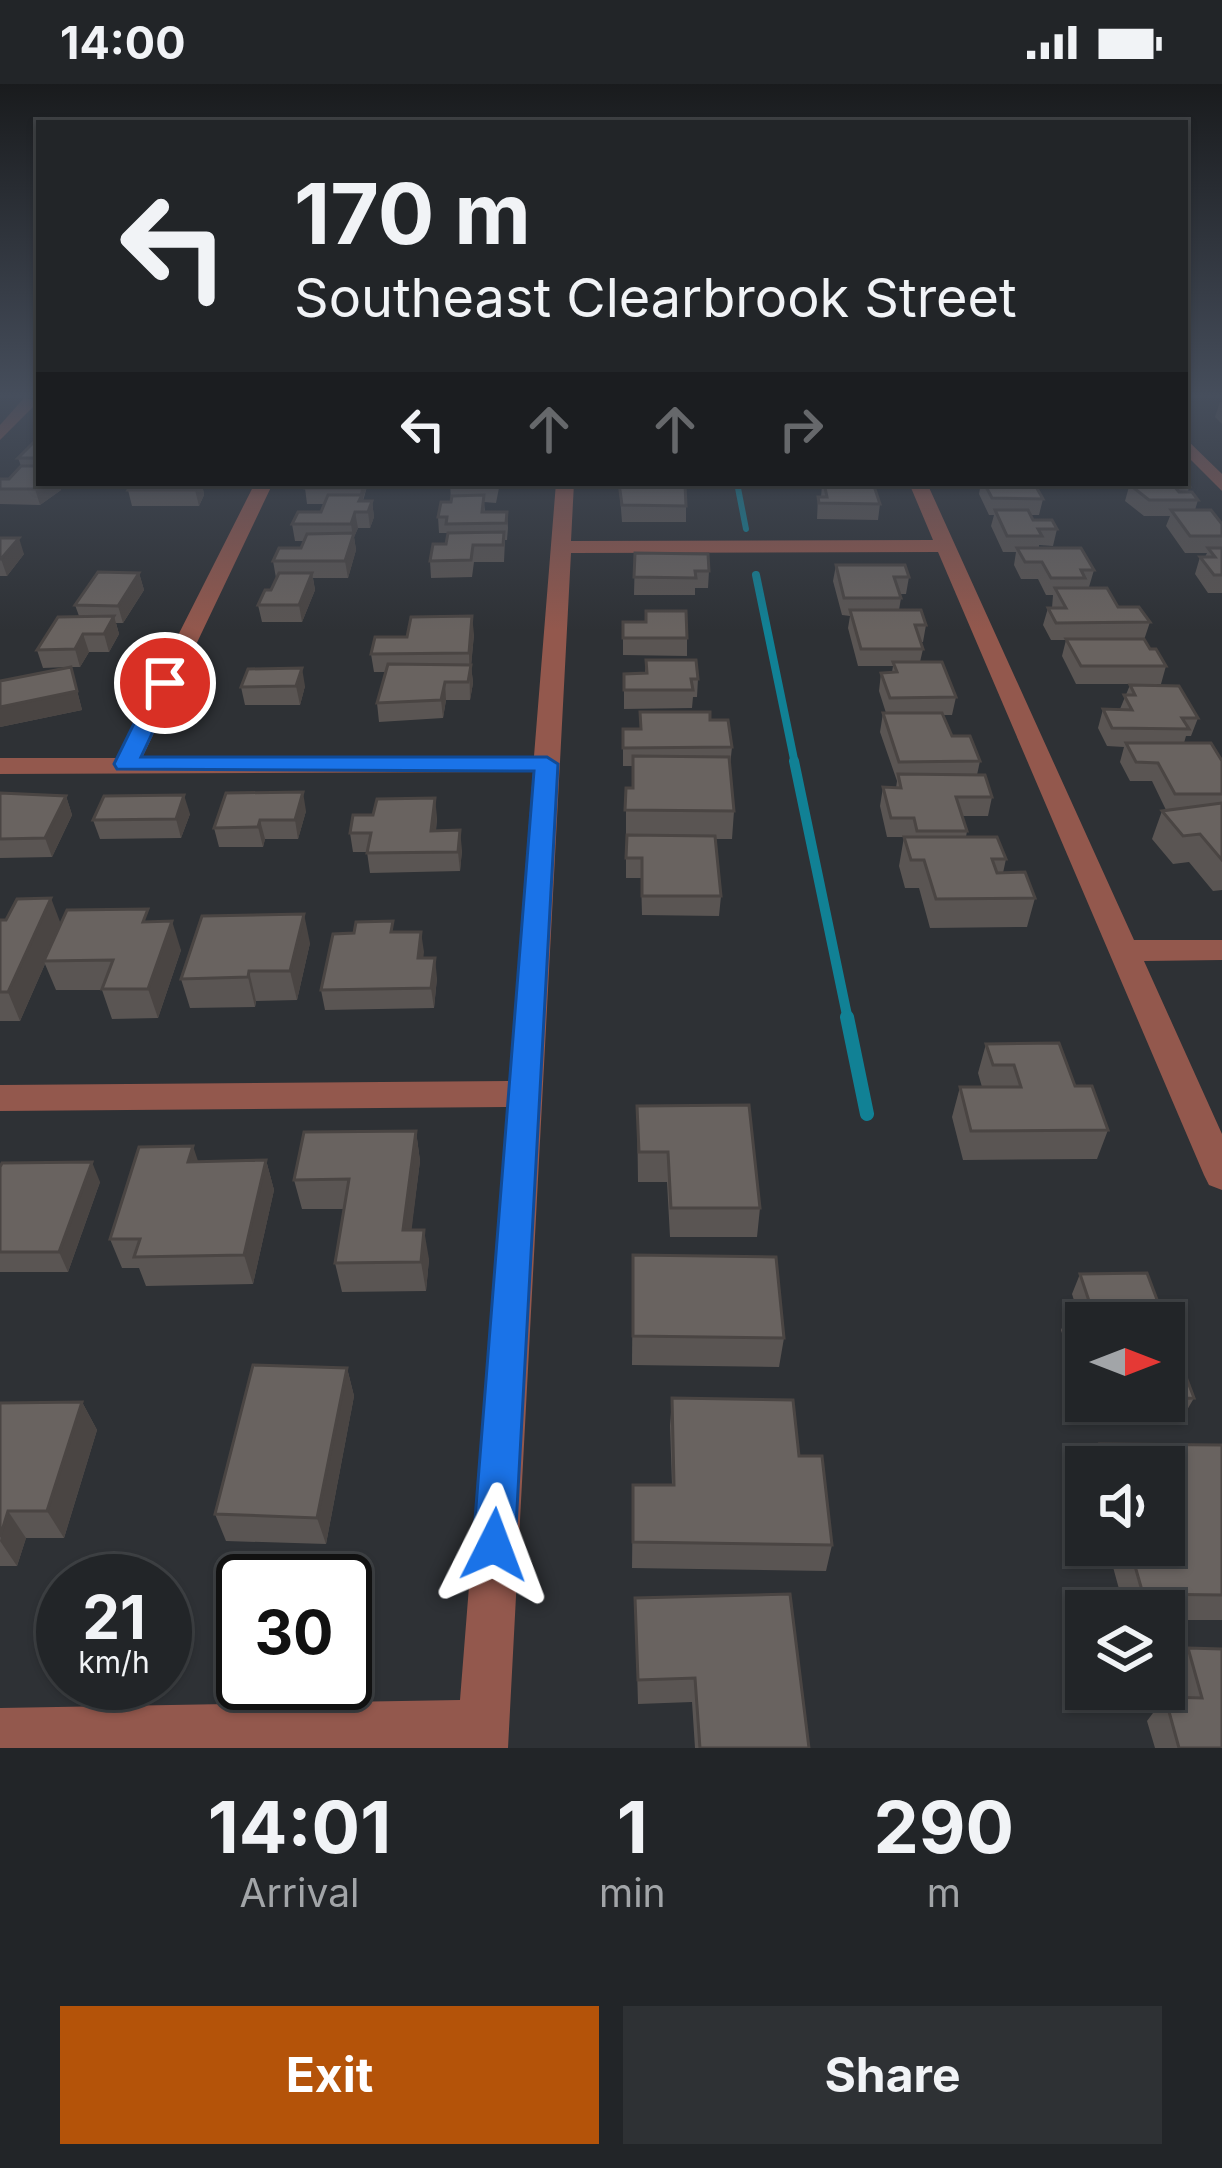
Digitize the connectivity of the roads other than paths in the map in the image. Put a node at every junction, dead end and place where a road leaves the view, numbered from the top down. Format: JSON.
{"nodes":[{"id":1,"x":263,"y":486,"type":"edge"},
{"id":2,"x":565,"y":486,"type":"edge"},
{"id":3,"x":919,"y":486,"type":"edge"},
{"id":4,"x":945,"y":546,"type":"junction"},
{"id":5,"x":561,"y":547,"type":"junction"},
{"id":6,"x":126,"y":764,"type":"junction"},
{"id":7,"x":547,"y":764,"type":"junction"},
{"id":8,"x":0,"y":766,"type":"edge"},
{"id":9,"x":1222,"y":950,"type":"edge"},
{"id":10,"x":1124,"y":951,"type":"junction"},
{"id":11,"x":522,"y":1094,"type":"junction"},
{"id":12,"x":0,"y":1098,"type":"edge"},
{"id":13,"x":1222,"y":1175,"type":"edge"},
{"id":14,"x":0,"y":1734,"type":"edge"},
{"id":15,"x":482,"y":1737,"type":"edge"}],
"edges":[{"from":1,"to":6,"type":"street"},
{"from":2,"to":5,"type":"street"},
{"from":3,"to":4,"type":"street"},
{"from":4,"to":5,"type":"street"},
{"from":4,"to":10,"type":"street"},
{"from":5,"to":7,"type":"street"},
{"from":6,"to":7,"type":"street"},
{"from":6,"to":8,"type":"street"},
{"from":7,"to":11,"type":"street"},
{"from":9,"to":10,"type":"street"},
{"from":10,"to":13,"type":"street"},
{"from":11,"to":12,"type":"street"},
{"from":11,"to":15,"type":"street"},
{"from":14,"to":15,"type":"street"}]}
